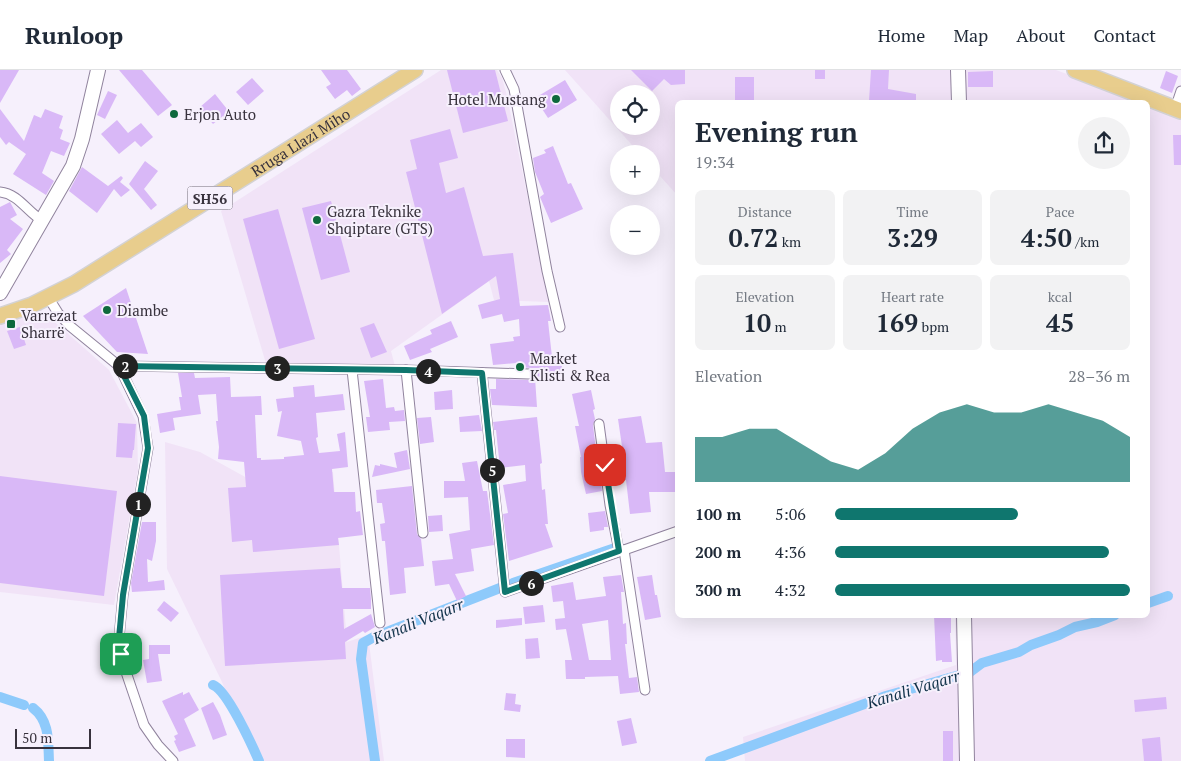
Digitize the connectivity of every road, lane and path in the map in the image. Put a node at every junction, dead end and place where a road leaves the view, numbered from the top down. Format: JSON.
{"nodes":[{"id":1,"x":98,"y":70,"type":"edge"},
{"id":2,"x":416,"y":70,"type":"edge"},
{"id":3,"x":505,"y":70,"type":"edge"},
{"id":4,"x":958,"y":70,"type":"edge"},
{"id":5,"x":1075,"y":70,"type":"edge"},
{"id":6,"x":1181,"y":91,"type":"edge"},
{"id":7,"x":959,"y":100,"type":"edge"},
{"id":8,"x":1178,"y":110,"type":"edge"},
{"id":9,"x":0,"y":192,"type":"edge"},
{"id":10,"x":42,"y":221,"type":"junction"},
{"id":11,"x":0,"y":293,"type":"edge"},
{"id":12,"x":48,"y":297,"type":"junction"},
{"id":13,"x":0,"y":316,"type":"edge"},
{"id":14,"x":560,"y":327,"type":"dead end"},
{"id":15,"x":119,"y":366,"type":"junction"},
{"id":16,"x":352,"y":370,"type":"junction"},
{"id":17,"x":406,"y":370,"type":"junction"},
{"id":18,"x":482,"y":373,"type":"junction"},
{"id":19,"x":529,"y":374,"type":"dead end"},
{"id":20,"x":599,"y":424,"type":"dead end"},
{"id":21,"x":675,"y":532,"type":"edge"},
{"id":22,"x":423,"y":533,"type":"dead end"},
{"id":23,"x":622,"y":550,"type":"junction"},
{"id":24,"x":964,"y":618,"type":"edge"},
{"id":25,"x":380,"y":623,"type":"dead end"},
{"id":26,"x":645,"y":690,"type":"dead end"},
{"id":27,"x":173,"y":761,"type":"edge"},
{"id":28,"x":967,"y":761,"type":"edge"}],
"edges":[{"from":1,"to":10,"type":"street"},
{"from":2,"to":12,"type":"main road","name":"Rruga Llazi Miho","number":"SH56"},
{"from":3,"to":14,"type":"street"},
{"from":4,"to":7,"type":"street"},
{"from":5,"to":8,"type":"main road"},
{"from":6,"to":8,"type":"street"},
{"from":9,"to":10,"type":"street"},
{"from":10,"to":11,"type":"street"},
{"from":12,"to":13,"type":"main road","name":"Rruga Llazi Miho","number":"SH56"},
{"from":12,"to":15,"type":"street"},
{"from":15,"to":16,"type":"street"},
{"from":15,"to":27,"type":"street"},
{"from":16,"to":17,"type":"street"},
{"from":16,"to":25,"type":"street"},
{"from":17,"to":18,"type":"street"},
{"from":17,"to":22,"type":"street"},
{"from":18,"to":19,"type":"street"},
{"from":18,"to":23,"type":"street"},
{"from":20,"to":23,"type":"street"},
{"from":21,"to":23,"type":"street"},
{"from":23,"to":26,"type":"street"},
{"from":24,"to":28,"type":"street"}]}
